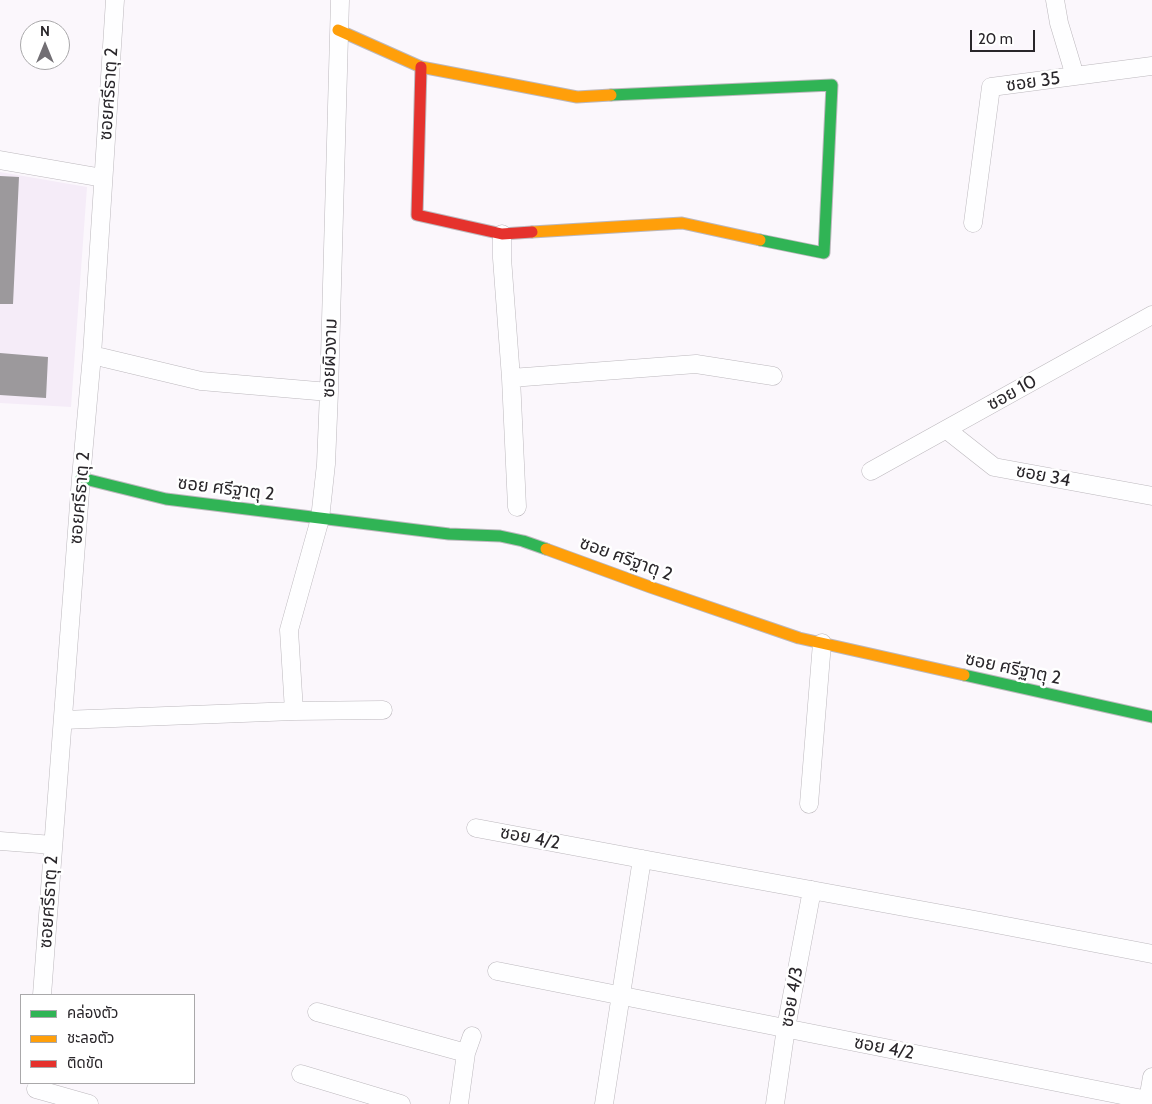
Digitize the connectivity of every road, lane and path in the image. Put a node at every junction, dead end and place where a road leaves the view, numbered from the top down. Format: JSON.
{"nodes":[{"id":1,"x":115,"y":0,"type":"edge"},
{"id":2,"x":340,"y":0,"type":"edge"},
{"id":3,"x":1055,"y":0,"type":"edge"},
{"id":4,"x":338,"y":30,"type":"junction"},
{"id":5,"x":1152,"y":66,"type":"edge"},
{"id":6,"x":421,"y":67,"type":"junction"},
{"id":7,"x":1075,"y":76,"type":"junction"},
{"id":8,"x":0,"y":160,"type":"edge"},
{"id":9,"x":103,"y":178,"type":"junction"},
{"id":10,"x":973,"y":223,"type":"dead end"},
{"id":11,"x":502,"y":234,"type":"junction"},
{"id":12,"x":1152,"y":315,"type":"edge"},
{"id":13,"x":92,"y":355,"type":"junction"},
{"id":14,"x":773,"y":376,"type":"dead end"},
{"id":15,"x":511,"y":378,"type":"junction"},
{"id":16,"x":329,"y":392,"type":"junction"},
{"id":17,"x":946,"y":430,"type":"junction"},
{"id":18,"x":871,"y":471,"type":"dead end"},
{"id":19,"x":81,"y":478,"type":"junction"},
{"id":20,"x":1152,"y":496,"type":"edge"},
{"id":21,"x":517,"y":507,"type":"dead end"},
{"id":22,"x":320,"y":519,"type":"junction"},
{"id":23,"x":822,"y":643,"type":"junction"},
{"id":24,"x":383,"y":710,"type":"dead end"},
{"id":25,"x":294,"y":711,"type":"junction"},
{"id":26,"x":1152,"y":717,"type":"edge"},
{"id":27,"x":63,"y":720,"type":"junction"},
{"id":28,"x":810,"y":804,"type":"dead end"},
{"id":29,"x":476,"y":828,"type":"dead end"},
{"id":30,"x":0,"y":841,"type":"edge"},
{"id":31,"x":53,"y":845,"type":"junction"},
{"id":32,"x":642,"y":860,"type":"junction"},
{"id":33,"x":812,"y":890,"type":"junction"},
{"id":34,"x":1152,"y":954,"type":"edge"},
{"id":35,"x":497,"y":971,"type":"dead end"},
{"id":36,"x":42,"y":994,"type":"edge"},
{"id":37,"x":621,"y":996,"type":"junction"},
{"id":38,"x":317,"y":1012,"type":"dead end"},
{"id":39,"x":786,"y":1028,"type":"junction"},
{"id":40,"x":301,"y":1074,"type":"dead end"},
{"id":41,"x":1152,"y":1077,"type":"edge"},
{"id":42,"x":36,"y":1092,"type":"edge"},
{"id":43,"x":1150,"y":1101,"type":"edge"},
{"id":44,"x":89,"y":1104,"type":"edge"},
{"id":45,"x":401,"y":1104,"type":"edge"},
{"id":46,"x":459,"y":1104,"type":"edge"},
{"id":47,"x":604,"y":1104,"type":"edge"},
{"id":48,"x":775,"y":1104,"type":"edge"}],
"edges":[{"from":1,"to":9,"type":"street","name":"ซอยศรีธาตุ 2"},
{"from":2,"to":4,"type":"street","name":"ซอยผิวงาม"},
{"from":3,"to":7,"type":"street"},
{"from":4,"to":6,"type":"street"},
{"from":4,"to":16,"type":"street","name":"ซอยผิวงาม"},
{"from":5,"to":7,"type":"street","name":"ซอย 35"},
{"from":6,"to":11,"type":"street"},
{"from":6,"to":11,"type":"street"},
{"from":7,"to":10,"type":"street","name":"ซอย 35"},
{"from":8,"to":9,"type":"street"},
{"from":9,"to":13,"type":"street","name":"ซอยศรีธาตุ 2"},
{"from":11,"to":15,"type":"street"},
{"from":12,"to":17,"type":"street","name":"ซอย 10"},
{"from":13,"to":16,"type":"street"},
{"from":13,"to":19,"type":"street","name":"ซอยศรีธาตุ 2"},
{"from":14,"to":15,"type":"street"},
{"from":15,"to":21,"type":"street"},
{"from":16,"to":22,"type":"street","name":"ซอยผิวงาม"},
{"from":17,"to":18,"type":"street","name":"ซอย 10"},
{"from":17,"to":20,"type":"street","name":"ซอย 34"},
{"from":19,"to":22,"type":"street","name":"ซอย ศรีฐาตุ 2"},
{"from":19,"to":27,"type":"street","name":"ซอยศรีธาตุ 2"},
{"from":22,"to":23,"type":"street","name":"ซอย ศรีฐาตุ 2"},
{"from":22,"to":25,"type":"street","name":"ซอยผิวงาม"},
{"from":23,"to":26,"type":"street","name":"ซอย ศรีฐาตุ 2"},
{"from":23,"to":28,"type":"street"},
{"from":24,"to":25,"type":"street"},
{"from":25,"to":27,"type":"street"},
{"from":27,"to":31,"type":"street","name":"ซอยศรีธาตุ 2"},
{"from":29,"to":32,"type":"street","name":"ซอย 4/2"},
{"from":30,"to":31,"type":"street"},
{"from":31,"to":36,"type":"street","name":"ซอยศรีธาตุ 2"},
{"from":32,"to":33,"type":"street","name":"ซอย 4/2"},
{"from":32,"to":37,"type":"street"},
{"from":33,"to":34,"type":"street","name":"ซอย 4/2"},
{"from":33,"to":39,"type":"street","name":"ซอย 4/3"},
{"from":35,"to":37,"type":"street","name":"ซอย 4/2"},
{"from":37,"to":39,"type":"street","name":"ซอย 4/2"},
{"from":37,"to":47,"type":"street"},
{"from":38,"to":46,"type":"street"},
{"from":39,"to":43,"type":"street","name":"ซอย 4/2"},
{"from":39,"to":48,"type":"street","name":"ซอย 4/3"},
{"from":40,"to":45,"type":"street"},
{"from":41,"to":43,"type":"street","name":"ซอย 4/2"},
{"from":42,"to":44,"type":"street"}]}
